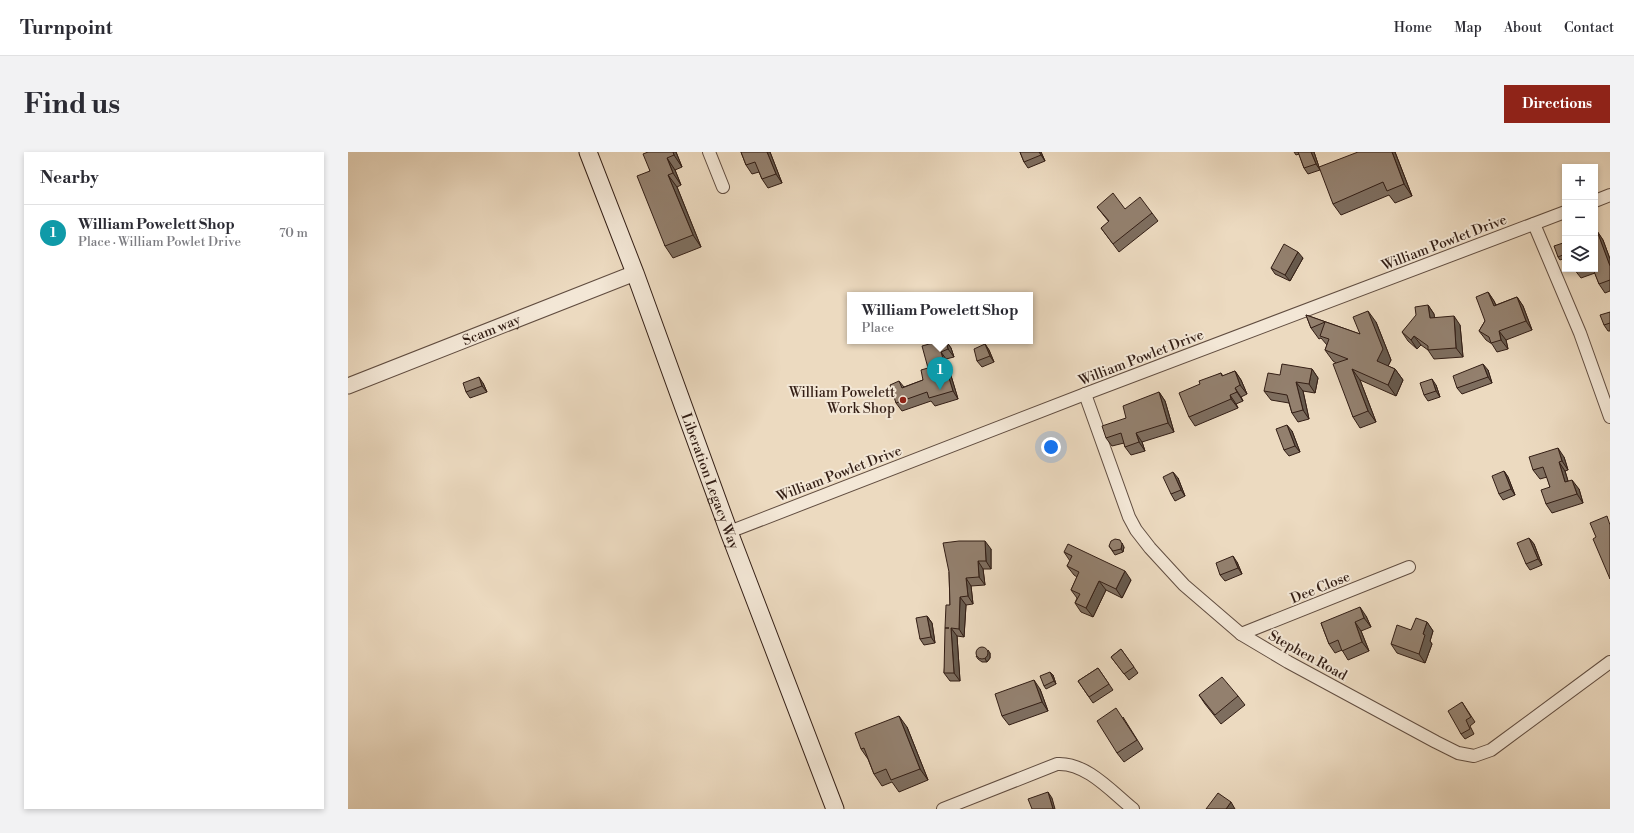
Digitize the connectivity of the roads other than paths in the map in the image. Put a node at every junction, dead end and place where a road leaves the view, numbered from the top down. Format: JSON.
{"nodes":[{"id":1,"x":588,"y":152,"type":"edge"},
{"id":2,"x":709,"y":152,"type":"edge"},
{"id":3,"x":723,"y":187,"type":"dead end"},
{"id":4,"x":1610,"y":195,"type":"edge"},
{"id":5,"x":1598,"y":200,"type":"edge"},
{"id":6,"x":1562,"y":213,"type":"edge"},
{"id":7,"x":1534,"y":224,"type":"junction"},
{"id":8,"x":635,"y":273,"type":"junction"},
{"id":9,"x":348,"y":386,"type":"edge"},
{"id":10,"x":1085,"y":394,"type":"junction"},
{"id":11,"x":1610,"y":417,"type":"edge"},
{"id":12,"x":729,"y":532,"type":"junction"},
{"id":13,"x":1409,"y":567,"type":"dead end"},
{"id":14,"x":1241,"y":634,"type":"junction"},
{"id":15,"x":1610,"y":662,"type":"edge"},
{"id":16,"x":835,"y":809,"type":"edge"},
{"id":17,"x":943,"y":809,"type":"edge"},
{"id":18,"x":1133,"y":809,"type":"edge"}],
"edges":[{"from":1,"to":8,"type":"main road","name":"Liberation Legacy Way"},
{"from":2,"to":3,"type":"street"},
{"from":4,"to":5,"type":"street"},
{"from":6,"to":7,"type":"street","name":"William Powlet Drive"},
{"from":7,"to":10,"type":"street","name":"William Powlet Drive"},
{"from":7,"to":11,"type":"street"},
{"from":8,"to":9,"type":"street","name":"Scam way"},
{"from":8,"to":12,"type":"main road","name":"Liberation Legacy Way"},
{"from":10,"to":12,"type":"street","name":"William Powlet Drive"},
{"from":10,"to":14,"type":"street","name":"Stephen Road"},
{"from":12,"to":16,"type":"main road","name":"Liberation Legacy Way"},
{"from":13,"to":14,"type":"street","name":"Dee Close"},
{"from":14,"to":15,"type":"street","name":"Stephen Road"},
{"from":17,"to":18,"type":"street"}]}
